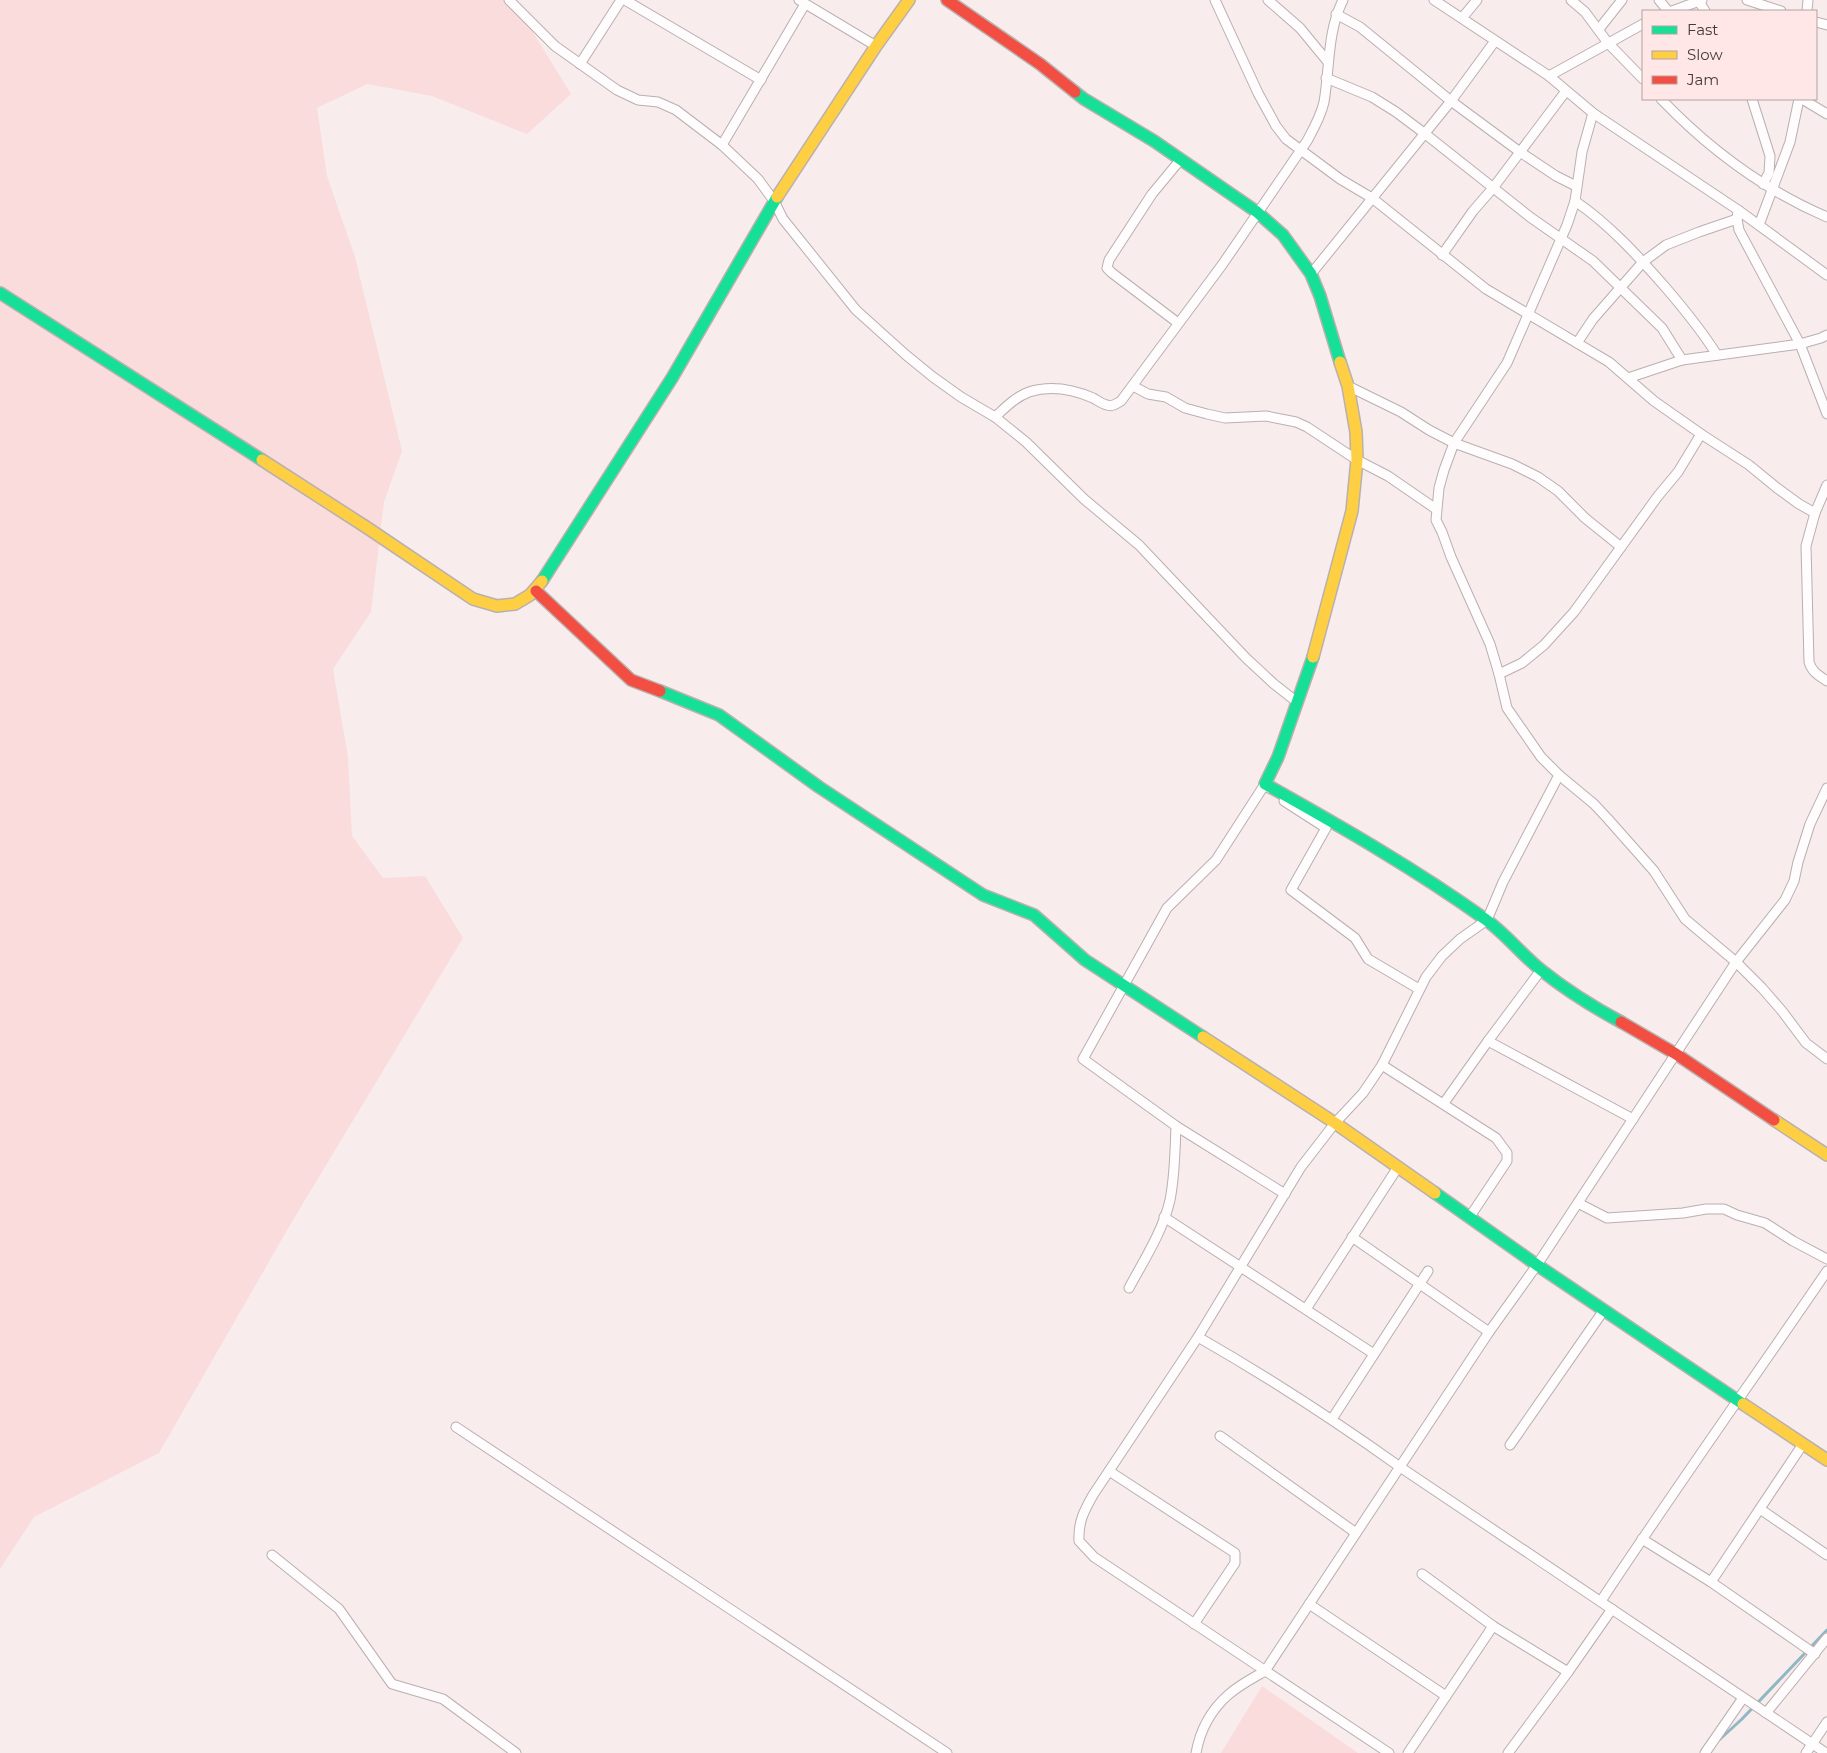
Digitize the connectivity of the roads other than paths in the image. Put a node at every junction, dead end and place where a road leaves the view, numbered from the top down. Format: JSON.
{"nodes":[{"id":1,"x":509,"y":0,"type":"edge"},
{"id":2,"x":623,"y":0,"type":"edge"},
{"id":3,"x":909,"y":0,"type":"edge"},
{"id":4,"x":947,"y":0,"type":"edge"},
{"id":5,"x":1215,"y":0,"type":"edge"},
{"id":6,"x":1268,"y":0,"type":"edge"},
{"id":7,"x":1343,"y":0,"type":"edge"},
{"id":8,"x":1434,"y":0,"type":"edge"},
{"id":9,"x":1477,"y":0,"type":"edge"},
{"id":10,"x":1571,"y":0,"type":"edge"},
{"id":11,"x":1622,"y":0,"type":"edge"},
{"id":12,"x":1659,"y":0,"type":"edge"},
{"id":13,"x":1700,"y":0,"type":"edge"},
{"id":14,"x":1747,"y":0,"type":"edge"},
{"id":15,"x":802,"y":2,"type":"edge"},
{"id":16,"x":1669,"y":10,"type":"edge"},
{"id":17,"x":1673,"y":10,"type":"edge"},
{"id":18,"x":1778,"y":10,"type":"edge"},
{"id":19,"x":1336,"y":14,"type":"junction"},
{"id":20,"x":1462,"y":18,"type":"junction"},
{"id":21,"x":1642,"y":25,"type":"edge"},
{"id":22,"x":1600,"y":29,"type":"junction"},
{"id":23,"x":1496,"y":41,"type":"junction"},
{"id":24,"x":1608,"y":42,"type":"junction"},
{"id":25,"x":876,"y":46,"type":"junction"},
{"id":26,"x":1328,"y":62,"type":"junction"},
{"id":27,"x":580,"y":64,"type":"junction"},
{"id":28,"x":1549,"y":76,"type":"junction"},
{"id":29,"x":1326,"y":78,"type":"junction"},
{"id":30,"x":1642,"y":79,"type":"edge"},
{"id":31,"x":761,"y":80,"type":"junction"},
{"id":32,"x":1566,"y":91,"type":"junction"},
{"id":33,"x":1662,"y":100,"type":"edge"},
{"id":34,"x":1752,"y":100,"type":"edge"},
{"id":35,"x":1801,"y":100,"type":"edge"},
{"id":36,"x":1803,"y":100,"type":"edge"},
{"id":37,"x":1451,"y":101,"type":"junction"},
{"id":38,"x":1593,"y":113,"type":"junction"},
{"id":39,"x":1827,"y":114,"type":"edge"},
{"id":40,"x":1424,"y":133,"type":"junction"},
{"id":41,"x":722,"y":145,"type":"junction"},
{"id":42,"x":1300,"y":150,"type":"junction"},
{"id":43,"x":1520,"y":152,"type":"junction"},
{"id":44,"x":1181,"y":159,"type":"junction"},
{"id":45,"x":1763,"y":184,"type":"junction"},
{"id":46,"x":1576,"y":186,"type":"junction"},
{"id":47,"x":1493,"y":188,"type":"junction"},
{"id":48,"x":1772,"y":189,"type":"junction"},
{"id":49,"x":1372,"y":198,"type":"junction"},
{"id":50,"x":1575,"y":200,"type":"junction"},
{"id":51,"x":774,"y":201,"type":"junction"},
{"id":52,"x":1257,"y":212,"type":"junction"},
{"id":53,"x":1738,"y":215,"type":"junction"},
{"id":54,"x":1827,"y":217,"type":"edge"},
{"id":55,"x":1759,"y":225,"type":"junction"},
{"id":56,"x":1562,"y":237,"type":"junction"},
{"id":57,"x":1442,"y":254,"type":"junction"},
{"id":58,"x":1644,"y":262,"type":"junction"},
{"id":59,"x":1311,"y":274,"type":"junction"},
{"id":60,"x":1827,"y":275,"type":"edge"},
{"id":61,"x":1621,"y":289,"type":"junction"},
{"id":62,"x":0,"y":293,"type":"edge"},
{"id":63,"x":1529,"y":313,"type":"junction"},
{"id":64,"x":1178,"y":323,"type":"junction"},
{"id":65,"x":1827,"y":335,"type":"edge"},
{"id":66,"x":1577,"y":343,"type":"junction"},
{"id":67,"x":1800,"y":344,"type":"junction"},
{"id":68,"x":1717,"y":355,"type":"junction"},
{"id":69,"x":1682,"y":360,"type":"junction"},
{"id":70,"x":1628,"y":378,"type":"junction"},
{"id":71,"x":1133,"y":386,"type":"junction"},
{"id":72,"x":1348,"y":386,"type":"junction"},
{"id":73,"x":1827,"y":414,"type":"edge"},
{"id":74,"x":995,"y":417,"type":"junction"},
{"id":75,"x":1701,"y":434,"type":"junction"},
{"id":76,"x":1454,"y":443,"type":"junction"},
{"id":77,"x":1357,"y":460,"type":"junction"},
{"id":78,"x":1827,"y":484,"type":"edge"},
{"id":79,"x":1436,"y":509,"type":"junction"},
{"id":80,"x":1816,"y":513,"type":"junction"},
{"id":81,"x":1621,"y":547,"type":"junction"},
{"id":82,"x":536,"y":591,"type":"junction"},
{"id":83,"x":1500,"y":674,"type":"junction"},
{"id":84,"x":1827,"y":681,"type":"edge"},
{"id":85,"x":1297,"y":702,"type":"junction"},
{"id":86,"x":1559,"y":775,"type":"junction"},
{"id":87,"x":1265,"y":784,"type":"junction"},
{"id":88,"x":1827,"y":788,"type":"edge"},
{"id":89,"x":1487,"y":920,"type":"junction"},
{"id":90,"x":1736,"y":962,"type":"junction"},
{"id":91,"x":1541,"y":970,"type":"junction"},
{"id":92,"x":1125,"y":986,"type":"junction"},
{"id":93,"x":1419,"y":990,"type":"junction"},
{"id":94,"x":1488,"y":1041,"type":"junction"},
{"id":95,"x":1676,"y":1054,"type":"junction"},
{"id":96,"x":1827,"y":1059,"type":"edge"},
{"id":97,"x":1382,"y":1065,"type":"junction"},
{"id":98,"x":1444,"y":1103,"type":"junction"},
{"id":99,"x":1633,"y":1119,"type":"junction"},
{"id":100,"x":1335,"y":1123,"type":"junction"},
{"id":101,"x":1176,"y":1126,"type":"junction"},
{"id":102,"x":1827,"y":1155,"type":"edge"},
{"id":103,"x":1398,"y":1168,"type":"junction"},
{"id":104,"x":1285,"y":1194,"type":"junction"},
{"id":105,"x":1578,"y":1203,"type":"junction"},
{"id":106,"x":1164,"y":1217,"type":"junction"},
{"id":107,"x":1469,"y":1218,"type":"junction"},
{"id":108,"x":1352,"y":1237,"type":"junction"},
{"id":109,"x":1827,"y":1259,"type":"edge"},
{"id":110,"x":1538,"y":1265,"type":"junction"},
{"id":111,"x":1241,"y":1266,"type":"junction"},
{"id":112,"x":1428,"y":1271,"type":"dead end"},
{"id":113,"x":1827,"y":1271,"type":"edge"},
{"id":114,"x":1419,"y":1284,"type":"junction"},
{"id":115,"x":1129,"y":1288,"type":"dead end"},
{"id":116,"x":1306,"y":1309,"type":"junction"},
{"id":117,"x":1604,"y":1310,"type":"junction"},
{"id":118,"x":1489,"y":1332,"type":"junction"},
{"id":119,"x":1198,"y":1337,"type":"junction"},
{"id":120,"x":1374,"y":1354,"type":"junction"},
{"id":121,"x":1739,"y":1401,"type":"junction"},
{"id":122,"x":1332,"y":1419,"type":"junction"},
{"id":123,"x":456,"y":1427,"type":"dead end"},
{"id":124,"x":1220,"y":1436,"type":"dead end"},
{"id":125,"x":1803,"y":1444,"type":"junction"},
{"id":126,"x":1510,"y":1445,"type":"dead end"},
{"id":127,"x":1827,"y":1460,"type":"edge"},
{"id":128,"x":1400,"y":1467,"type":"junction"},
{"id":129,"x":1109,"y":1471,"type":"junction"},
{"id":130,"x":1760,"y":1509,"type":"junction"},
{"id":131,"x":1356,"y":1533,"type":"junction"},
{"id":132,"x":1642,"y":1539,"type":"junction"},
{"id":133,"x":272,"y":1555,"type":"dead end"},
{"id":134,"x":1827,"y":1555,"type":"edge"},
{"id":135,"x":1422,"y":1574,"type":"dead end"},
{"id":136,"x":1711,"y":1582,"type":"junction"},
{"id":137,"x":1601,"y":1601,"type":"junction"},
{"id":138,"x":1309,"y":1604,"type":"junction"},
{"id":139,"x":1612,"y":1609,"type":"junction"},
{"id":140,"x":1194,"y":1624,"type":"junction"},
{"id":141,"x":1493,"y":1626,"type":"junction"},
{"id":142,"x":1827,"y":1638,"type":"edge"},
{"id":143,"x":1815,"y":1654,"type":"junction"},
{"id":144,"x":1265,"y":1671,"type":"junction"},
{"id":145,"x":1568,"y":1672,"type":"junction"},
{"id":146,"x":1446,"y":1696,"type":"junction"},
{"id":147,"x":1743,"y":1698,"type":"junction"},
{"id":148,"x":1766,"y":1713,"type":"junction"},
{"id":149,"x":1827,"y":1722,"type":"edge"},
{"id":150,"x":1812,"y":1744,"type":"junction"},
{"id":151,"x":1706,"y":1752,"type":"edge"},
{"id":152,"x":516,"y":1753,"type":"edge"},
{"id":153,"x":947,"y":1753,"type":"edge"},
{"id":154,"x":1196,"y":1753,"type":"edge"},
{"id":155,"x":1388,"y":1753,"type":"edge"},
{"id":156,"x":1408,"y":1753,"type":"edge"},
{"id":157,"x":1508,"y":1753,"type":"edge"},
{"id":158,"x":1806,"y":1753,"type":"edge"},
{"id":159,"x":1826,"y":1753,"type":"edge"}],
"edges":[{"from":1,"to":27,"type":"street"},
{"from":2,"to":27,"type":"street"},
{"from":2,"to":31,"type":"street"},
{"from":3,"to":25,"type":"street"},
{"from":4,"to":44,"type":"street"},
{"from":5,"to":42,"type":"street"},
{"from":6,"to":26,"type":"street"},
{"from":7,"to":19,"type":"street"},
{"from":8,"to":20,"type":"street"},
{"from":9,"to":20,"type":"street"},
{"from":10,"to":22,"type":"street"},
{"from":11,"to":22,"type":"street"},
{"from":12,"to":16,"type":"street"},
{"from":13,"to":17,"type":"street"},
{"from":14,"to":18,"type":"street"},
{"from":15,"to":25,"type":"street"},
{"from":15,"to":31,"type":"street"},
{"from":19,"to":26,"type":"street"},
{"from":19,"to":37,"type":"street"},
{"from":20,"to":23,"type":"street"},
{"from":21,"to":24,"type":"street"},
{"from":22,"to":24,"type":"street"},
{"from":23,"to":28,"type":"street"},
{"from":23,"to":37,"type":"street"},
{"from":24,"to":28,"type":"street"},
{"from":24,"to":30,"type":"street"},
{"from":25,"to":51,"type":"street"},
{"from":26,"to":29,"type":"street"},
{"from":27,"to":41,"type":"street"},
{"from":28,"to":32,"type":"street"},
{"from":29,"to":40,"type":"street"},
{"from":29,"to":42,"type":"street"},
{"from":31,"to":41,"type":"street"},
{"from":32,"to":38,"type":"street"},
{"from":32,"to":43,"type":"street"},
{"from":33,"to":45,"type":"street"},
{"from":34,"to":45,"type":"street"},
{"from":35,"to":48,"type":"street"},
{"from":36,"to":39,"type":"street"},
{"from":37,"to":40,"type":"street"},
{"from":37,"to":43,"type":"street"},
{"from":38,"to":46,"type":"street"},
{"from":38,"to":53,"type":"street"},
{"from":40,"to":47,"type":"street"},
{"from":40,"to":49,"type":"street"},
{"from":41,"to":51,"type":"street"},
{"from":42,"to":49,"type":"street"},
{"from":42,"to":52,"type":"street"},
{"from":43,"to":46,"type":"street"},
{"from":43,"to":47,"type":"street"},
{"from":44,"to":52,"type":"street"},
{"from":44,"to":64,"type":"street"},
{"from":45,"to":48,"type":"street"},
{"from":46,"to":50,"type":"street"},
{"from":47,"to":56,"type":"street"},
{"from":47,"to":57,"type":"street"},
{"from":48,"to":54,"type":"street"},
{"from":48,"to":55,"type":"street"},
{"from":49,"to":57,"type":"street"},
{"from":49,"to":59,"type":"street"},
{"from":50,"to":56,"type":"street"},
{"from":50,"to":58,"type":"street"},
{"from":51,"to":74,"type":"street"},
{"from":51,"to":82,"type":"street"},
{"from":52,"to":59,"type":"street"},
{"from":52,"to":64,"type":"street"},
{"from":53,"to":55,"type":"street"},
{"from":53,"to":58,"type":"street"},
{"from":53,"to":67,"type":"street"},
{"from":55,"to":60,"type":"street"},
{"from":56,"to":61,"type":"street"},
{"from":56,"to":63,"type":"street"},
{"from":57,"to":63,"type":"street"},
{"from":58,"to":61,"type":"street"},
{"from":58,"to":68,"type":"street"},
{"from":59,"to":72,"type":"street"},
{"from":61,"to":66,"type":"street"},
{"from":61,"to":69,"type":"street"},
{"from":62,"to":82,"type":"street"},
{"from":63,"to":66,"type":"street"},
{"from":63,"to":76,"type":"street"},
{"from":64,"to":71,"type":"street"},
{"from":65,"to":67,"type":"street"},
{"from":66,"to":70,"type":"street"},
{"from":67,"to":68,"type":"street"},
{"from":67,"to":73,"type":"street"},
{"from":68,"to":69,"type":"street"},
{"from":69,"to":70,"type":"street"},
{"from":70,"to":75,"type":"street"},
{"from":71,"to":74,"type":"street"},
{"from":71,"to":77,"type":"street"},
{"from":72,"to":76,"type":"street"},
{"from":72,"to":77,"type":"street"},
{"from":74,"to":85,"type":"street"},
{"from":75,"to":80,"type":"street"},
{"from":75,"to":81,"type":"street"},
{"from":76,"to":79,"type":"street"},
{"from":76,"to":81,"type":"street"},
{"from":77,"to":79,"type":"street"},
{"from":77,"to":85,"type":"street"},
{"from":78,"to":80,"type":"street"},
{"from":79,"to":83,"type":"street"},
{"from":80,"to":84,"type":"street"},
{"from":81,"to":83,"type":"street"},
{"from":82,"to":92,"type":"street"},
{"from":83,"to":86,"type":"street"},
{"from":85,"to":87,"type":"street"},
{"from":86,"to":89,"type":"street"},
{"from":86,"to":90,"type":"street"},
{"from":87,"to":89,"type":"street"},
{"from":87,"to":92,"type":"street"},
{"from":87,"to":93,"type":"street"},
{"from":88,"to":90,"type":"street"},
{"from":89,"to":91,"type":"street"},
{"from":89,"to":93,"type":"street"},
{"from":90,"to":95,"type":"street"},
{"from":90,"to":96,"type":"street"},
{"from":91,"to":94,"type":"street"},
{"from":91,"to":95,"type":"street"},
{"from":92,"to":100,"type":"street"},
{"from":92,"to":101,"type":"street"},
{"from":93,"to":97,"type":"street"},
{"from":94,"to":98,"type":"street"},
{"from":94,"to":99,"type":"street"},
{"from":95,"to":99,"type":"street"},
{"from":95,"to":102,"type":"street"},
{"from":97,"to":98,"type":"street"},
{"from":97,"to":100,"type":"street"},
{"from":98,"to":107,"type":"street"},
{"from":99,"to":105,"type":"street"},
{"from":100,"to":103,"type":"street"},
{"from":100,"to":104,"type":"street"},
{"from":101,"to":104,"type":"street"},
{"from":101,"to":106,"type":"street"},
{"from":103,"to":107,"type":"street"},
{"from":103,"to":108,"type":"street"},
{"from":104,"to":111,"type":"street"},
{"from":105,"to":109,"type":"street"},
{"from":105,"to":110,"type":"street"},
{"from":106,"to":111,"type":"street"},
{"from":106,"to":115,"type":"street"},
{"from":107,"to":110,"type":"street"},
{"from":108,"to":114,"type":"street"},
{"from":108,"to":116,"type":"street"},
{"from":110,"to":117,"type":"street"},
{"from":110,"to":118,"type":"street"},
{"from":111,"to":116,"type":"street"},
{"from":111,"to":119,"type":"street"},
{"from":112,"to":114,"type":"street"},
{"from":113,"to":121,"type":"street"},
{"from":114,"to":118,"type":"street"},
{"from":114,"to":120,"type":"street"},
{"from":116,"to":120,"type":"street"},
{"from":117,"to":121,"type":"street"},
{"from":117,"to":126,"type":"street"},
{"from":118,"to":128,"type":"street"},
{"from":119,"to":122,"type":"street"},
{"from":119,"to":129,"type":"street"},
{"from":120,"to":122,"type":"street"},
{"from":121,"to":125,"type":"street"},
{"from":121,"to":132,"type":"street"},
{"from":122,"to":128,"type":"street"},
{"from":123,"to":153,"type":"street"},
{"from":124,"to":131,"type":"street"},
{"from":125,"to":127,"type":"street"},
{"from":125,"to":130,"type":"street"},
{"from":128,"to":131,"type":"street"},
{"from":128,"to":137,"type":"street"},
{"from":129,"to":140,"type":"street"},
{"from":129,"to":140,"type":"street"},
{"from":130,"to":134,"type":"street"},
{"from":130,"to":136,"type":"street"},
{"from":131,"to":138,"type":"street"},
{"from":132,"to":136,"type":"street"},
{"from":132,"to":137,"type":"street"},
{"from":133,"to":152,"type":"street"},
{"from":135,"to":141,"type":"street"},
{"from":136,"to":143,"type":"street"},
{"from":137,"to":139,"type":"street"},
{"from":138,"to":144,"type":"street"},
{"from":138,"to":146,"type":"street"},
{"from":139,"to":145,"type":"street"},
{"from":139,"to":147,"type":"street"},
{"from":140,"to":144,"type":"street"},
{"from":141,"to":145,"type":"street"},
{"from":141,"to":146,"type":"street"},
{"from":142,"to":143,"type":"street"},
{"from":143,"to":148,"type":"street"},
{"from":144,"to":154,"type":"street"},
{"from":144,"to":155,"type":"street"},
{"from":145,"to":157,"type":"street"},
{"from":146,"to":156,"type":"street"},
{"from":147,"to":148,"type":"street"},
{"from":147,"to":151,"type":"street"},
{"from":148,"to":150,"type":"street"},
{"from":149,"to":150,"type":"street"},
{"from":150,"to":158,"type":"street"},
{"from":150,"to":159,"type":"street"}]}
